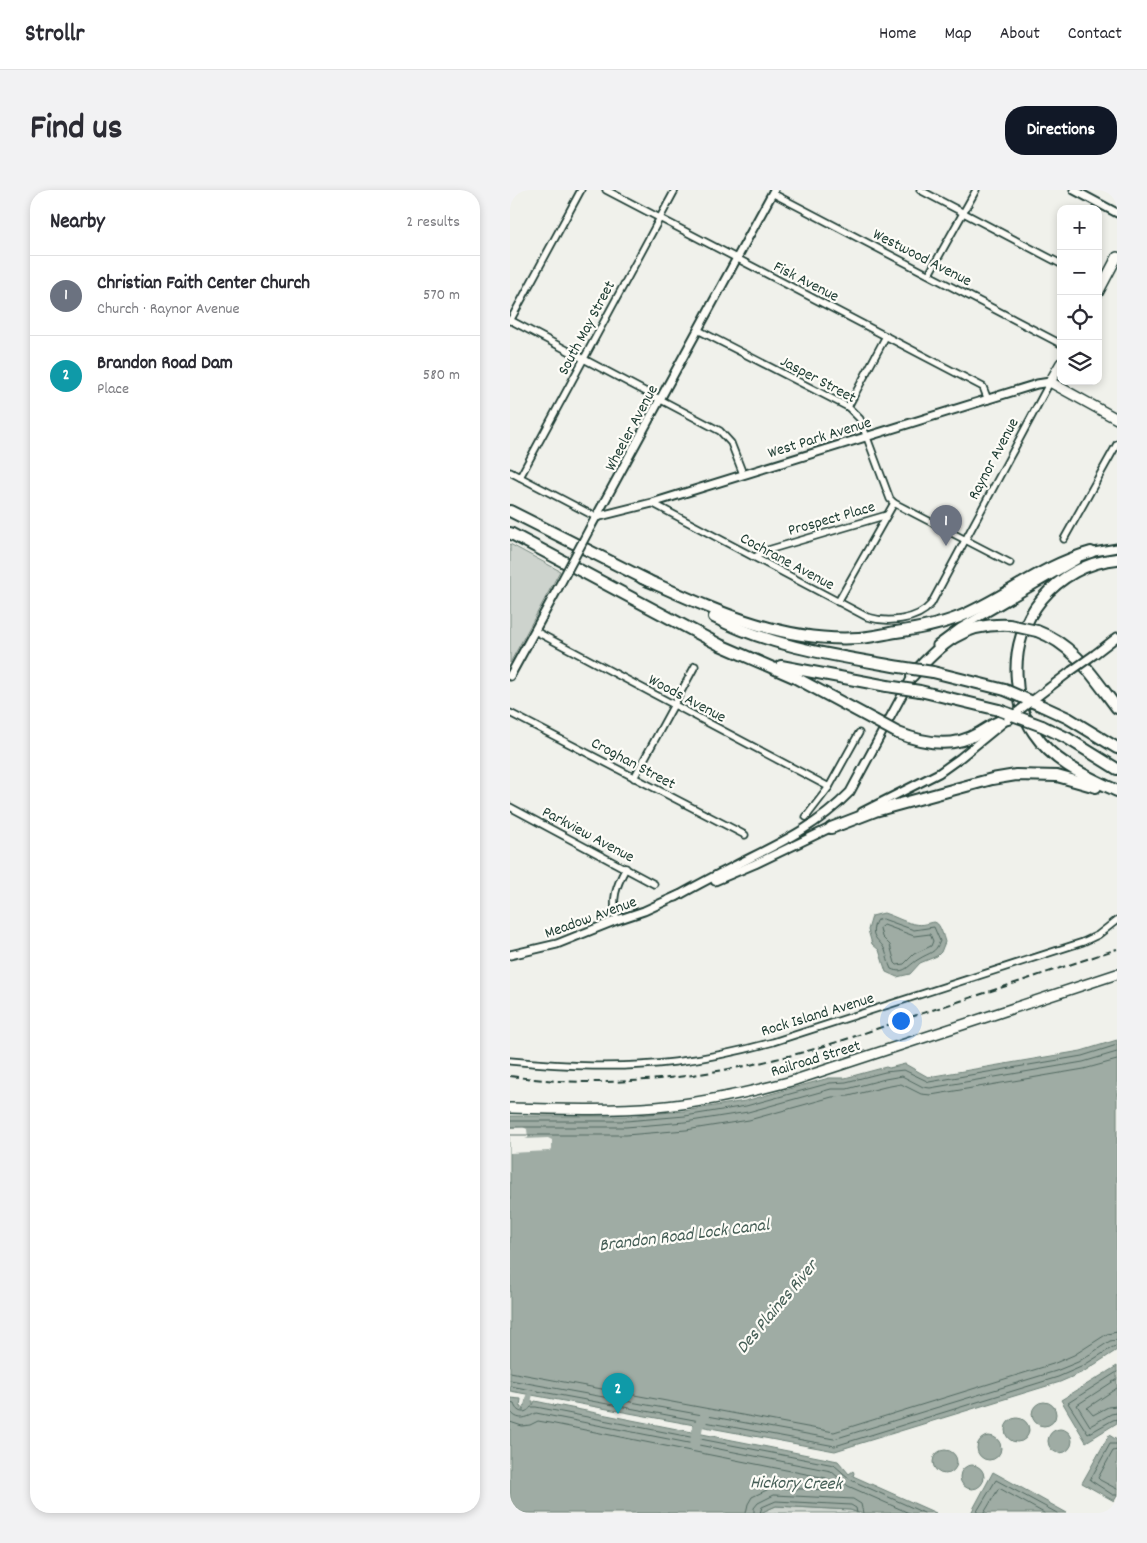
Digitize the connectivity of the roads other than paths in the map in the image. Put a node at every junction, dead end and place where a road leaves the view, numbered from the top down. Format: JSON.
{"nodes":[{"id":1,"x":581,"y":190,"type":"edge"},
{"id":2,"x":606,"y":190,"type":"edge"},
{"id":3,"x":675,"y":190,"type":"edge"},
{"id":4,"x":920,"y":190,"type":"edge"},
{"id":5,"x":976,"y":190,"type":"edge"},
{"id":6,"x":1074,"y":190,"type":"edge"},
{"id":7,"x":773,"y":192,"type":"edge"},
{"id":8,"x":964,"y":212,"type":"junction"},
{"id":9,"x":1117,"y":213,"type":"edge"},
{"id":10,"x":659,"y":219,"type":"junction"},
{"id":11,"x":737,"y":258,"type":"junction"},
{"id":12,"x":1117,"y":258,"type":"edge"},
{"id":13,"x":1057,"y":262,"type":"edge"},
{"id":14,"x":929,"y":274,"type":"junction"},
{"id":15,"x":1102,"y":282,"type":"edge"},
{"id":16,"x":510,"y":320,"type":"edge"},
{"id":17,"x":698,"y":330,"type":"junction"},
{"id":18,"x":886,"y":336,"type":"junction"},
{"id":19,"x":1057,"y":342,"type":"edge"},
{"id":20,"x":583,"y":359,"type":"junction"},
{"id":21,"x":1057,"y":370,"type":"edge"},
{"id":22,"x":1050,"y":382,"type":"junction"},
{"id":23,"x":660,"y":400,"type":"junction"},
{"id":24,"x":988,"y":400,"type":"junction"},
{"id":25,"x":848,"y":407,"type":"junction"},
{"id":26,"x":1117,"y":418,"type":"edge"},
{"id":27,"x":866,"y":436,"type":"junction"},
{"id":28,"x":1117,"y":444,"type":"edge"},
{"id":29,"x":510,"y":472,"type":"edge"},
{"id":30,"x":743,"y":474,"type":"junction"},
{"id":31,"x":520,"y":477,"type":"junction"},
{"id":32,"x":652,"y":503,"type":"junction"},
{"id":33,"x":894,"y":503,"type":"junction"},
{"id":34,"x":510,"y":511,"type":"edge"},
{"id":35,"x":887,"y":515,"type":"junction"},
{"id":36,"x":596,"y":517,"type":"junction"},
{"id":37,"x":510,"y":533,"type":"edge"},
{"id":38,"x":1064,"y":539,"type":"dead end"},
{"id":39,"x":966,"y":540,"type":"junction"},
{"id":40,"x":1117,"y":548,"type":"edge"},
{"id":41,"x":1091,"y":552,"type":"junction"},
{"id":42,"x":755,"y":557,"type":"junction"},
{"id":43,"x":1117,"y":558,"type":"edge"},
{"id":44,"x":1010,"y":564,"type":"dead end"},
{"id":45,"x":642,"y":578,"type":"junction"},
{"id":46,"x":838,"y":602,"type":"junction"},
{"id":47,"x":916,"y":614,"type":"joint"},
{"id":48,"x":535,"y":631,"type":"junction"},
{"id":49,"x":1117,"y":637,"type":"edge"},
{"id":50,"x":763,"y":663,"type":"junction"},
{"id":51,"x":695,"y":666,"type":"dead end"},
{"id":52,"x":510,"y":676,"type":"edge"},
{"id":53,"x":912,"y":676,"type":"junction"},
{"id":54,"x":674,"y":705,"type":"junction"},
{"id":55,"x":1117,"y":708,"type":"edge"},
{"id":56,"x":510,"y":713,"type":"edge"},
{"id":57,"x":1008,"y":719,"type":"junction"},
{"id":58,"x":859,"y":733,"type":"dead end"},
{"id":59,"x":1117,"y":748,"type":"edge"},
{"id":60,"x":1117,"y":769,"type":"edge"},
{"id":61,"x":634,"y":778,"type":"junction"},
{"id":62,"x":829,"y":787,"type":"junction"},
{"id":63,"x":1117,"y":793,"type":"edge"},
{"id":64,"x":510,"y":807,"type":"edge"},
{"id":65,"x":806,"y":817,"type":"dead end"},
{"id":66,"x":831,"y":828,"type":"junction"},
{"id":67,"x":745,"y":836,"type":"dead end"},
{"id":68,"x":626,"y":868,"type":"junction"},
{"id":69,"x":654,"y":884,"type":"dead end"},
{"id":70,"x":676,"y":897,"type":"junction"},
{"id":71,"x":617,"y":920,"type":"junction"},
{"id":72,"x":1117,"y":920,"type":"edge"},
{"id":73,"x":510,"y":955,"type":"edge"},
{"id":74,"x":1117,"y":974,"type":"edge"},
{"id":75,"x":510,"y":1061,"type":"edge"},
{"id":76,"x":510,"y":1108,"type":"edge"}],
"edges":[{"from":1,"to":16,"type":"street"},
{"from":2,"to":10,"type":"street","name":"Fisk Avenue"},
{"from":3,"to":10,"type":"street","name":"South May Street"},
{"from":4,"to":8,"type":"street"},
{"from":5,"to":8,"type":"street"},
{"from":6,"to":9,"type":"street"},
{"from":7,"to":11,"type":"street","name":"Wheeler Avenue"},
{"from":7,"to":14,"type":"street","name":"Westwood Avenue"},
{"from":8,"to":13,"type":"street"},
{"from":8,"to":14,"type":"street"},
{"from":10,"to":11,"type":"street","name":"Fisk Avenue"},
{"from":10,"to":20,"type":"street","name":"South May Street"},
{"from":11,"to":17,"type":"street","name":"Wheeler Avenue"},
{"from":11,"to":18,"type":"street","name":"Fisk Avenue"},
{"from":12,"to":15,"type":"main road"},
{"from":14,"to":19,"type":"street","name":"Westwood Avenue"},
{"from":16,"to":20,"type":"street"},
{"from":17,"to":23,"type":"street","name":"Wheeler Avenue"},
{"from":17,"to":25,"type":"street","name":"Jasper Street"},
{"from":18,"to":24,"type":"street","name":"Fisk Avenue"},
{"from":18,"to":25,"type":"street"},
{"from":20,"to":23,"type":"street"},
{"from":20,"to":31,"type":"street","name":"South May Street"},
{"from":21,"to":22,"type":"main road","name":"Raynor Avenue"},
{"from":22,"to":24,"type":"street","name":"West Park Avenue"},
{"from":22,"to":26,"type":"main road"},
{"from":22,"to":39,"type":"street","name":"Raynor Avenue"},
{"from":23,"to":30,"type":"street"},
{"from":23,"to":36,"type":"street","name":"Wheeler Avenue"},
{"from":24,"to":27,"type":"street","name":"West Park Avenue"},
{"from":25,"to":27,"type":"street","name":"Jasper Street"},
{"from":27,"to":30,"type":"street","name":"West Park Avenue"},
{"from":27,"to":33,"type":"street","name":"Jasper Street"},
{"from":28,"to":38,"type":"street"},
{"from":29,"to":31,"type":"street"},
{"from":30,"to":32,"type":"street","name":"West Park Avenue"},
{"from":31,"to":36,"type":"street"},
{"from":32,"to":36,"type":"street","name":"West Park Avenue"},
{"from":32,"to":42,"type":"street","name":"Cochrane Avenue"},
{"from":33,"to":35,"type":"street"},
{"from":33,"to":39,"type":"street"},
{"from":34,"to":45,"type":"highway"},
{"from":35,"to":42,"type":"street","name":"Prospect Place"},
{"from":35,"to":46,"type":"street"},
{"from":36,"to":48,"type":"street","name":"Wheeler Avenue","bridge":true},
{"from":37,"to":50,"type":"highway"},
{"from":39,"to":44,"type":"street"},
{"from":39,"to":47,"type":"street","name":"Raynor Avenue"},
{"from":40,"to":41,"type":"street"},
{"from":41,"to":45,"type":"highway"},
{"from":41,"to":53,"type":"street"},
{"from":42,"to":46,"type":"street","name":"Cochrane Avenue"},
{"from":43,"to":63,"type":"highway"},
{"from":45,"to":59,"type":"highway","bridge":true},
{"from":46,"to":47,"type":"street","name":"Cochrane Avenue"},
{"from":48,"to":52,"type":"street","name":"Wheeler Avenue"},
{"from":48,"to":54,"type":"street","name":"Woods Avenue"},
{"from":49,"to":57,"type":"street","bridge":true},
{"from":50,"to":57,"type":"highway","bridge":true},
{"from":50,"to":60,"type":"highway","bridge":true},
{"from":51,"to":54,"type":"street"},
{"from":53,"to":55,"type":"highway","bridge":true},
{"from":53,"to":70,"type":"street"},
{"from":54,"to":61,"type":"street"},
{"from":54,"to":62,"type":"street","name":"Woods Avenue"},
{"from":56,"to":61,"type":"street","name":"Croghan Street"},
{"from":57,"to":66,"type":"street"},
{"from":58,"to":62,"type":"street"},
{"from":61,"to":67,"type":"street","name":"Croghan Street"},
{"from":62,"to":65,"type":"street"},
{"from":63,"to":66,"type":"highway"},
{"from":64,"to":68,"type":"street","name":"Parkview Avenue"},
{"from":66,"to":70,"type":"street"},
{"from":68,"to":69,"type":"street","name":"Parkview Avenue"},
{"from":68,"to":71,"type":"street"},
{"from":70,"to":71,"type":"street","name":"Meadow Avenue"},
{"from":71,"to":73,"type":"street","name":"Meadow Avenue"},
{"from":72,"to":75,"type":"street","name":"Rock Island Avenue"},
{"from":74,"to":76,"type":"main road","name":"Railroad Street"}]}
